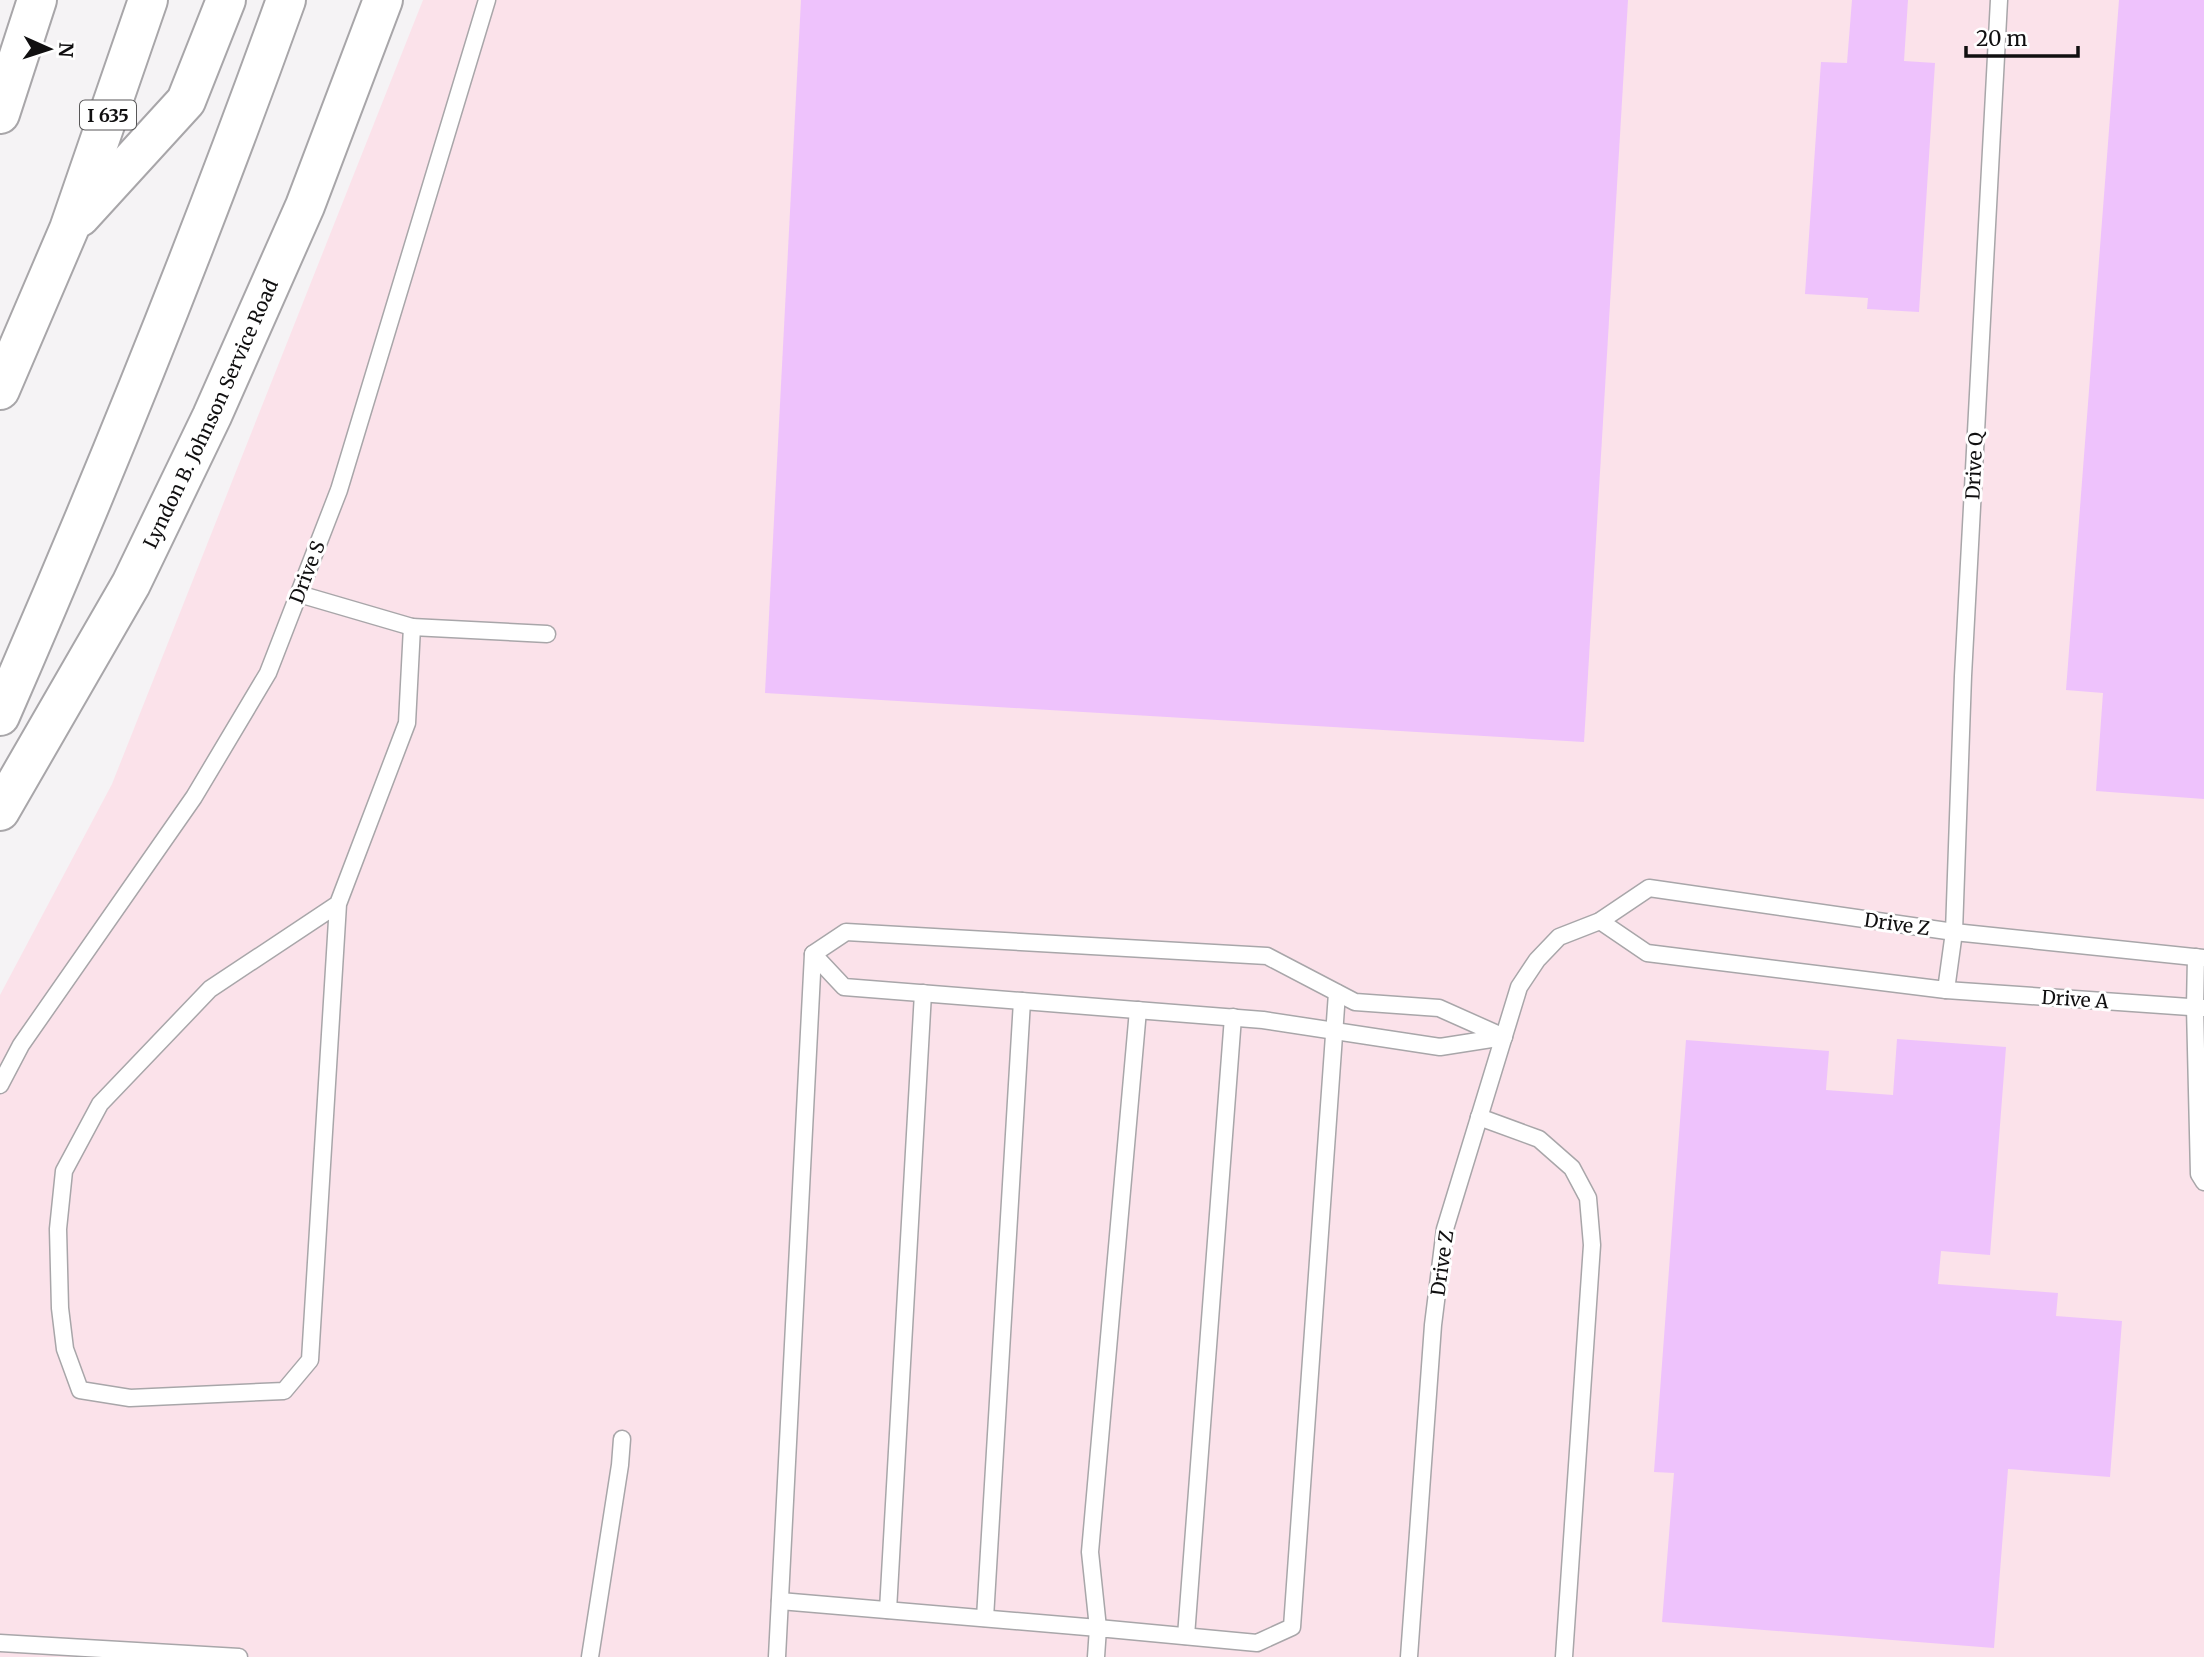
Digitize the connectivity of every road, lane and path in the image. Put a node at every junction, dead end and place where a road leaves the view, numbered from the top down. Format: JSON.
{"nodes":[{"id":1,"x":37,"y":0,"type":"edge"},
{"id":2,"x":148,"y":0,"type":"edge"},
{"id":3,"x":226,"y":0,"type":"edge"},
{"id":4,"x":286,"y":0,"type":"edge"},
{"id":5,"x":383,"y":0,"type":"edge"},
{"id":6,"x":487,"y":0,"type":"edge"},
{"id":7,"x":1999,"y":0,"type":"edge"},
{"id":8,"x":0,"y":114,"type":"edge"},
{"id":9,"x":69,"y":229,"type":"junction"},
{"id":10,"x":0,"y":390,"type":"edge"},
{"id":11,"x":299,"y":594,"type":"junction"},
{"id":12,"x":412,"y":626,"type":"junction"},
{"id":13,"x":547,"y":634,"type":"dead end"},
{"id":14,"x":0,"y":716,"type":"edge"},
{"id":15,"x":0,"y":811,"type":"edge"},
{"id":16,"x":338,"y":904,"type":"junction"},
{"id":17,"x":1600,"y":921,"type":"junction"},
{"id":18,"x":1954,"y":932,"type":"junction"},
{"id":19,"x":813,"y":954,"type":"junction"},
{"id":20,"x":2200,"y":957,"type":"edge"},
{"id":21,"x":1946,"y":990,"type":"junction"},
{"id":22,"x":923,"y":993,"type":"junction"},
{"id":23,"x":1337,"y":993,"type":"junction"},
{"id":24,"x":1022,"y":1001,"type":"junction"},
{"id":25,"x":2199,"y":1008,"type":"edge"},
{"id":26,"x":1138,"y":1010,"type":"junction"},
{"id":27,"x":1233,"y":1017,"type":"junction"},
{"id":28,"x":1334,"y":1032,"type":"junction"},
{"id":29,"x":1504,"y":1037,"type":"junction"},
{"id":30,"x":0,"y":1085,"type":"edge"},
{"id":31,"x":2200,"y":1101,"type":"edge"},
{"id":32,"x":1479,"y":1117,"type":"junction"},
{"id":33,"x":2204,"y":1182,"type":"edge"},
{"id":34,"x":622,"y":1439,"type":"dead end"},
{"id":35,"x":780,"y":1601,"type":"junction"},
{"id":36,"x":888,"y":1610,"type":"junction"},
{"id":37,"x":985,"y":1618,"type":"junction"},
{"id":38,"x":1098,"y":1628,"type":"junction"},
{"id":39,"x":1186,"y":1636,"type":"junction"},
{"id":40,"x":0,"y":1643,"type":"edge"},
{"id":41,"x":239,"y":1657,"type":"edge"},
{"id":42,"x":590,"y":1657,"type":"edge"},
{"id":43,"x":777,"y":1657,"type":"edge"},
{"id":44,"x":1096,"y":1657,"type":"edge"},
{"id":45,"x":1409,"y":1657,"type":"edge"},
{"id":46,"x":1564,"y":1657,"type":"edge"}],
"edges":[{"from":1,"to":8,"type":"main road"},
{"from":2,"to":9,"type":"main road","number":"I 635"},
{"from":3,"to":9,"type":"main road"},
{"from":4,"to":14,"type":"main road"},
{"from":5,"to":15,"type":"main road","name":"Lyndon B. Johnson Service Road"},
{"from":6,"to":11,"type":"lane","name":"Drive S"},
{"from":7,"to":18,"type":"lane","name":"Drive Q"},
{"from":9,"to":10,"type":"main road","number":"I 635"},
{"from":11,"to":12,"type":"lane"},
{"from":11,"to":30,"type":"lane","name":"Drive S"},
{"from":12,"to":13,"type":"lane"},
{"from":12,"to":16,"type":"lane"},
{"from":16,"to":16,"type":"lane"},
{"from":17,"to":18,"type":"lane","name":"Drive Z"},
{"from":17,"to":21,"type":"lane"},
{"from":17,"to":29,"type":"lane","name":"Drive Z"},
{"from":18,"to":20,"type":"lane"},
{"from":18,"to":21,"type":"lane","name":"Drive Q"},
{"from":19,"to":22,"type":"lane"},
{"from":19,"to":23,"type":"lane"},
{"from":19,"to":35,"type":"lane"},
{"from":20,"to":25,"type":"lane"},
{"from":21,"to":25,"type":"lane","name":"Drive A"},
{"from":22,"to":24,"type":"lane"},
{"from":22,"to":36,"type":"lane"},
{"from":23,"to":28,"type":"lane"},
{"from":23,"to":29,"type":"lane"},
{"from":24,"to":26,"type":"lane"},
{"from":24,"to":37,"type":"lane"},
{"from":25,"to":31,"type":"lane"},
{"from":26,"to":27,"type":"lane"},
{"from":26,"to":38,"type":"lane"},
{"from":27,"to":28,"type":"lane"},
{"from":27,"to":39,"type":"lane"},
{"from":28,"to":29,"type":"lane"},
{"from":28,"to":39,"type":"lane"},
{"from":29,"to":32,"type":"lane","name":"Drive Z"},
{"from":31,"to":33,"type":"lane"},
{"from":32,"to":45,"type":"lane","name":"Drive Z"},
{"from":32,"to":46,"type":"lane"},
{"from":34,"to":42,"type":"lane"},
{"from":35,"to":36,"type":"lane"},
{"from":35,"to":43,"type":"lane"},
{"from":36,"to":37,"type":"lane"},
{"from":37,"to":38,"type":"lane"},
{"from":38,"to":39,"type":"lane"},
{"from":38,"to":44,"type":"lane"},
{"from":40,"to":41,"type":"lane"}]}
